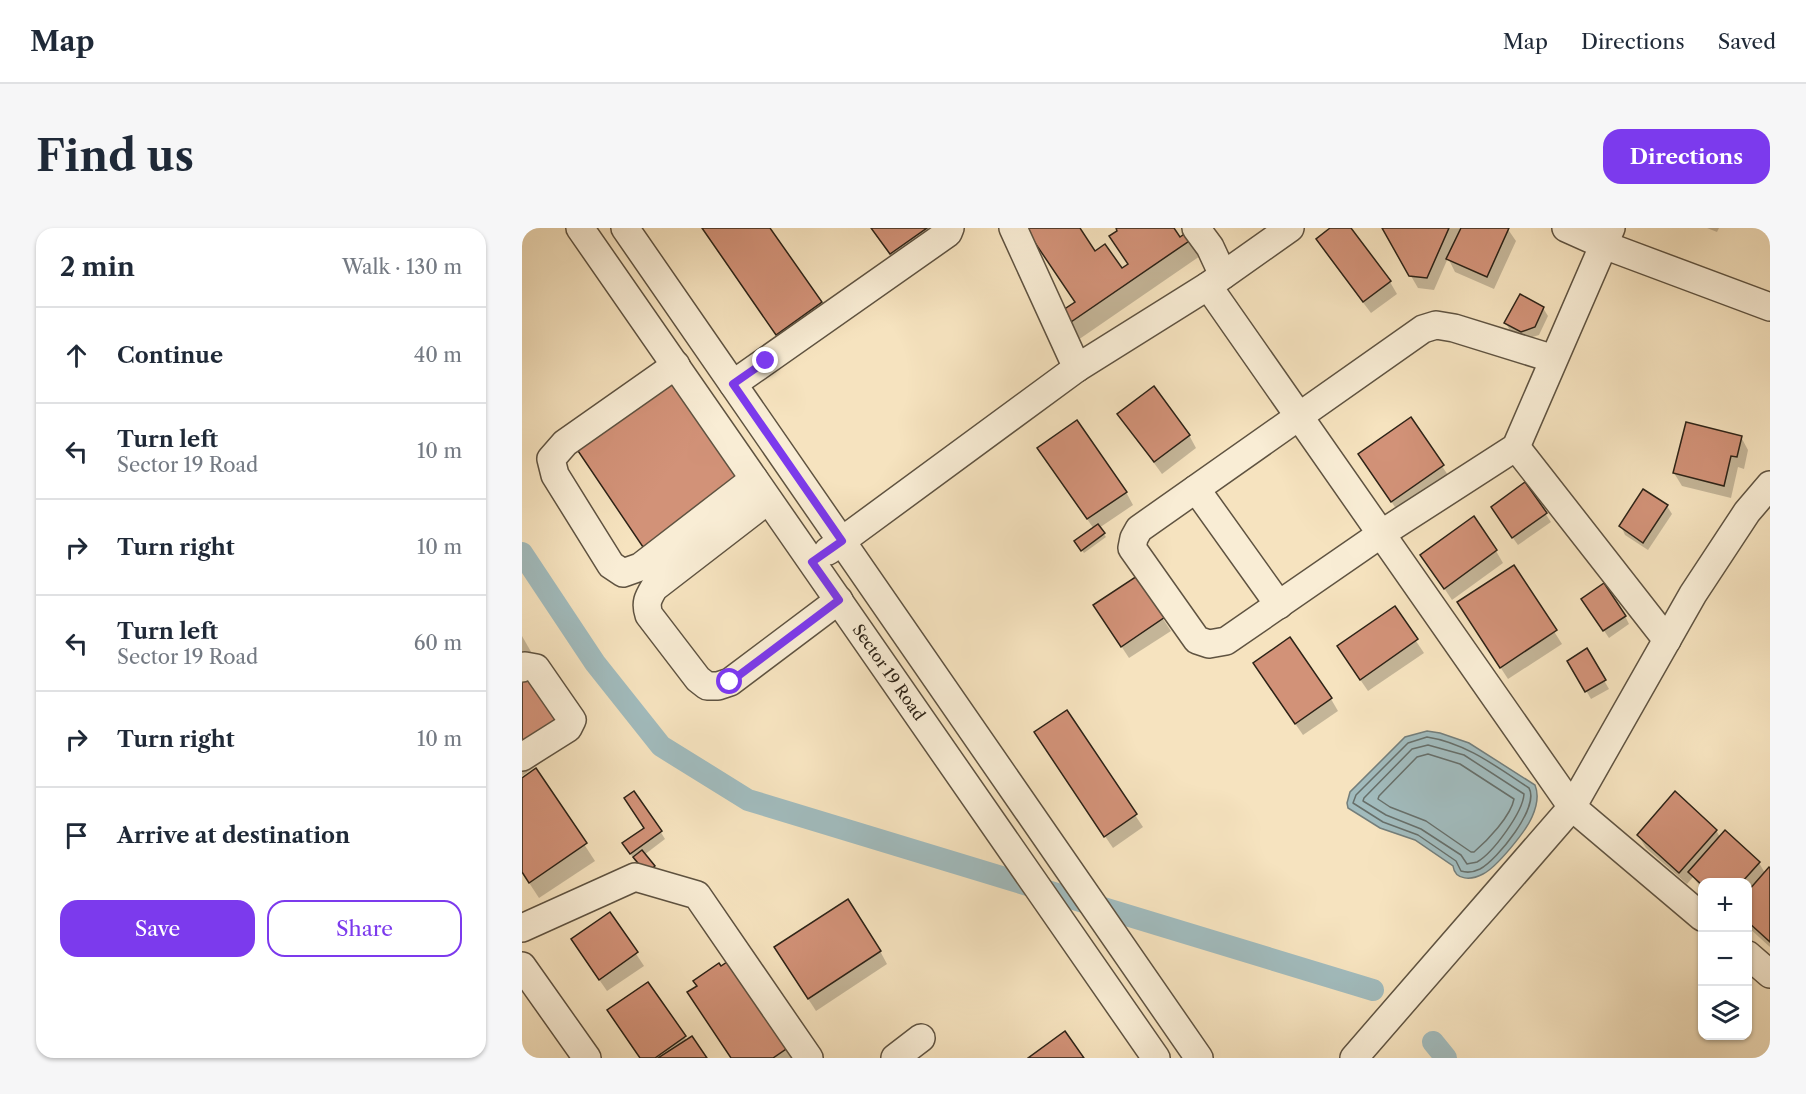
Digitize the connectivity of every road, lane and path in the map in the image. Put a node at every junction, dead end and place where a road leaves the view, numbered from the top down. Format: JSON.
{"nodes":[{"id":1,"x":580,"y":228,"type":"edge"},
{"id":2,"x":625,"y":228,"type":"edge"},
{"id":3,"x":950,"y":228,"type":"edge"},
{"id":4,"x":1013,"y":228,"type":"edge"},
{"id":5,"x":1196,"y":228,"type":"edge"},
{"id":6,"x":1290,"y":228,"type":"edge"},
{"id":7,"x":1566,"y":228,"type":"edge"},
{"id":8,"x":1607,"y":236,"type":"edge"},
{"id":9,"x":1216,"y":280,"type":"junction"},
{"id":10,"x":1770,"y":307,"type":"edge"},
{"id":11,"x":1554,"y":359,"type":"junction"},
{"id":12,"x":676,"y":365,"type":"junction"},
{"id":13,"x":1077,"y":368,"type":"junction"},
{"id":14,"x":733,"y":384,"type":"junction"},
{"id":15,"x":1299,"y":416,"type":"junction"},
{"id":16,"x":1516,"y":447,"type":"junction"},
{"id":17,"x":1770,"y":485,"type":"edge"},
{"id":18,"x":761,"y":489,"type":"junction"},
{"id":19,"x":1196,"y":489,"type":"junction"},
{"id":20,"x":1381,"y":534,"type":"junction"},
{"id":21,"x":842,"y":541,"type":"junction"},
{"id":22,"x":812,"y":562,"type":"junction"},
{"id":23,"x":839,"y":600,"type":"junction"},
{"id":24,"x":1279,"y":605,"type":"junction"},
{"id":25,"x":1667,"y":640,"type":"junction"},
{"id":26,"x":522,"y":668,"type":"edge"},
{"id":27,"x":522,"y":757,"type":"edge"},
{"id":28,"x":1572,"y":807,"type":"junction"},
{"id":29,"x":1698,"y":914,"type":"edge"},
{"id":30,"x":522,"y":928,"type":"edge"},
{"id":31,"x":1752,"y":958,"type":"edge"},
{"id":32,"x":522,"y":966,"type":"edge"},
{"id":33,"x":1770,"y":974,"type":"edge"},
{"id":34,"x":921,"y":1038,"type":"dead end"},
{"id":35,"x":587,"y":1058,"type":"edge"},
{"id":36,"x":809,"y":1058,"type":"edge"},
{"id":37,"x":895,"y":1058,"type":"edge"},
{"id":38,"x":1156,"y":1058,"type":"edge"},
{"id":39,"x":1199,"y":1058,"type":"edge"},
{"id":40,"x":1354,"y":1058,"type":"edge"}],
"edges":[{"from":1,"to":12,"type":"street","name":"Sector 19 Road"},
{"from":2,"to":14,"type":"street"},
{"from":3,"to":14,"type":"street"},
{"from":4,"to":13,"type":"street"},
{"from":5,"to":9,"type":"street"},
{"from":6,"to":9,"type":"street"},
{"from":7,"to":8,"type":"street"},
{"from":8,"to":10,"type":"street"},
{"from":8,"to":11,"type":"street"},
{"from":9,"to":13,"type":"street"},
{"from":9,"to":15,"type":"street"},
{"from":11,"to":15,"type":"street"},
{"from":11,"to":16,"type":"street"},
{"from":12,"to":18,"type":"street","name":"Sector 19 Road"},
{"from":12,"to":18,"type":"street"},
{"from":13,"to":21,"type":"street"},
{"from":14,"to":21,"type":"street"},
{"from":15,"to":19,"type":"street"},
{"from":15,"to":20,"type":"street"},
{"from":16,"to":20,"type":"street"},
{"from":16,"to":25,"type":"street"},
{"from":17,"to":25,"type":"street"},
{"from":18,"to":22,"type":"street","name":"Sector 19 Road"},
{"from":18,"to":23,"type":"street"},
{"from":19,"to":24,"type":"street"},
{"from":19,"to":24,"type":"street"},
{"from":20,"to":24,"type":"street"},
{"from":20,"to":28,"type":"street"},
{"from":21,"to":22,"type":"street"},
{"from":21,"to":39,"type":"street"},
{"from":22,"to":23,"type":"street","name":"Sector 19 Road"},
{"from":23,"to":38,"type":"street","name":"Sector 19 Road"},
{"from":25,"to":28,"type":"street"},
{"from":26,"to":27,"type":"street"},
{"from":28,"to":29,"type":"street"},
{"from":28,"to":40,"type":"street"},
{"from":30,"to":36,"type":"street"},
{"from":31,"to":33,"type":"street"},
{"from":32,"to":35,"type":"street"},
{"from":34,"to":37,"type":"street"}]}
